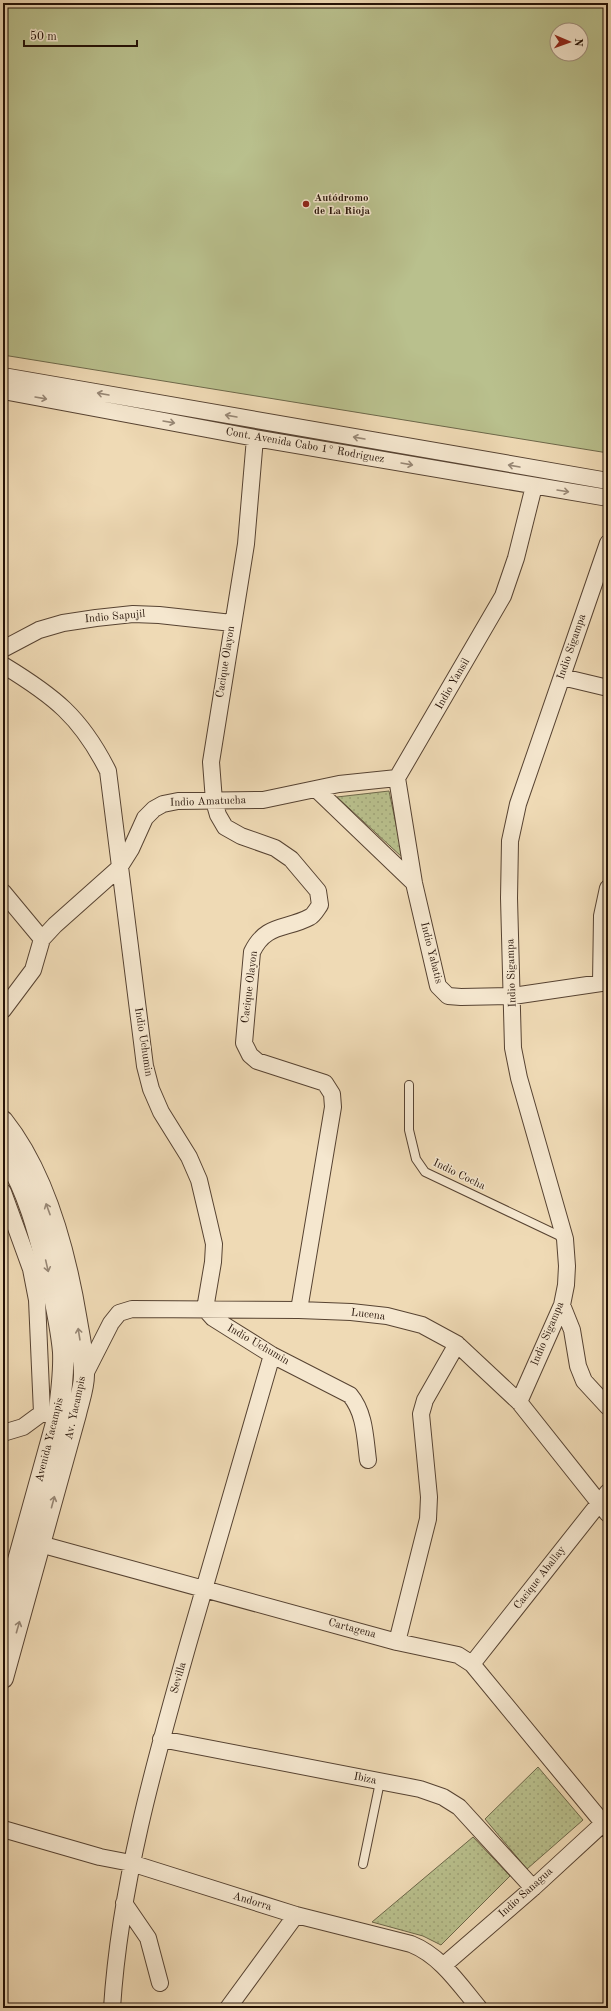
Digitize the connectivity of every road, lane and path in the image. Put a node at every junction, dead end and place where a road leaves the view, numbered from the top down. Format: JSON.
{"nodes":[{"id":1,"x":3,"y":376,"type":"edge"},
{"id":2,"x":3,"y":391,"type":"edge"},
{"id":3,"x":255,"y":438,"type":"junction"},
{"id":4,"x":608,"y":482,"type":"edge"},
{"id":5,"x":534,"y":486,"type":"junction"},
{"id":6,"x":608,"y":498,"type":"edge"},
{"id":7,"x":608,"y":543,"type":"edge"},
{"id":8,"x":232,"y":623,"type":"junction"},
{"id":9,"x":3,"y":649,"type":"edge"},
{"id":10,"x":3,"y":665,"type":"edge"},
{"id":11,"x":562,"y":677,"type":"junction"},
{"id":12,"x":608,"y":688,"type":"edge"},
{"id":13,"x":398,"y":778,"type":"junction"},
{"id":14,"x":316,"y":789,"type":"junction"},
{"id":15,"x":214,"y":801,"type":"junction"},
{"id":16,"x":119,"y":868,"type":"junction"},
{"id":17,"x":414,"y":883,"type":"junction"},
{"id":18,"x":608,"y":888,"type":"edge"},
{"id":19,"x":3,"y":892,"type":"edge"},
{"id":20,"x":42,"y":939,"type":"junction"},
{"id":21,"x":605,"y":982,"type":"edge"},
{"id":22,"x":513,"y":996,"type":"junction"},
{"id":23,"x":3,"y":1010,"type":"edge"},
{"id":24,"x":409,"y":1085,"type":"dead end"},
{"id":25,"x":3,"y":1121,"type":"edge"},
{"id":26,"x":3,"y":1152,"type":"edge"},
{"id":27,"x":3,"y":1192,"type":"edge"},
{"id":28,"x":565,"y":1239,"type":"junction"},
{"id":29,"x":562,"y":1305,"type":"junction"},
{"id":30,"x":204,"y":1309,"type":"junction"},
{"id":31,"x":299,"y":1310,"type":"junction"},
{"id":32,"x":458,"y":1344,"type":"junction"},
{"id":33,"x":272,"y":1354,"type":"junction"},
{"id":34,"x":84,"y":1376,"type":"junction"},
{"id":35,"x":519,"y":1402,"type":"junction"},
{"id":36,"x":608,"y":1407,"type":"edge"},
{"id":37,"x":50,"y":1414,"type":"junction"},
{"id":38,"x":3,"y":1433,"type":"edge"},
{"id":39,"x":368,"y":1460,"type":"dead end"},
{"id":40,"x":605,"y":1503,"type":"edge"},
{"id":41,"x":32,"y":1542,"type":"junction"},
{"id":42,"x":204,"y":1589,"type":"junction"},
{"id":43,"x":3,"y":1614,"type":"edge"},
{"id":44,"x":397,"y":1642,"type":"junction"},
{"id":45,"x":472,"y":1664,"type":"junction"},
{"id":46,"x":3,"y":1678,"type":"edge"},
{"id":47,"x":161,"y":1739,"type":"junction"},
{"id":48,"x":380,"y":1782,"type":"junction"},
{"id":49,"x":606,"y":1824,"type":"edge"},
{"id":50,"x":3,"y":1829,"type":"edge"},
{"id":51,"x":132,"y":1863,"type":"junction"},
{"id":52,"x":362,"y":1864,"type":"dead end"},
{"id":53,"x":533,"y":1888,"type":"junction"},
{"id":54,"x":124,"y":1903,"type":"junction"},
{"id":55,"x":296,"y":1915,"type":"junction"},
{"id":56,"x":444,"y":1965,"type":"junction"},
{"id":57,"x":160,"y":1983,"type":"dead end"},
{"id":58,"x":112,"y":2008,"type":"edge"},
{"id":59,"x":228,"y":2008,"type":"edge"},
{"id":60,"x":479,"y":2008,"type":"edge"}],
"edges":[{"from":4,"to":1,"type":"street","name":"Cont. Avenida Cabo 1° Rodriguez","one_way":true},
{"from":2,"to":3,"type":"street","name":"Cont. Avenida Cabo 1° Rodriguez","one_way":true},
{"from":3,"to":5,"type":"street","name":"Cont. Avenida Cabo 1° Rodriguez","one_way":true},
{"from":3,"to":8,"type":"street","name":"Cacique Olayon"},
{"from":5,"to":6,"type":"street","name":"Cont. Avenida Cabo 1° Rodriguez","one_way":true},
{"from":5,"to":13,"type":"street","name":"Indio Yansil"},
{"from":7,"to":11,"type":"street","name":"Indio Sigampa"},
{"from":8,"to":9,"type":"street","name":"Indio Sapujil"},
{"from":8,"to":15,"type":"street","name":"Cacique Olayon"},
{"from":10,"to":16,"type":"street","name":"Indio Uchumin"},
{"from":11,"to":12,"type":"street"},
{"from":11,"to":22,"type":"street","name":"Indio Sigampa"},
{"from":13,"to":14,"type":"street","name":"Indio Amatucha"},
{"from":13,"to":17,"type":"street"},
{"from":14,"to":15,"type":"street","name":"Indio Amatucha"},
{"from":14,"to":17,"type":"street"},
{"from":15,"to":16,"type":"street","name":"Indio Amatucha"},
{"from":15,"to":31,"type":"street","name":"Cacique Olayon"},
{"from":16,"to":20,"type":"street","name":"Indio Amatucha"},
{"from":16,"to":30,"type":"street","name":"Indio Uchumin"},
{"from":17,"to":22,"type":"street","name":"Indio Yabatis"},
{"from":18,"to":21,"type":"street"},
{"from":19,"to":20,"type":"street"},
{"from":20,"to":23,"type":"street","name":"Indio Amatucha"},
{"from":21,"to":22,"type":"street","name":"Indio Yabatis"},
{"from":22,"to":28,"type":"street","name":"Indio Sigampa"},
{"from":24,"to":28,"type":"lane","name":"Indio Cocha"},
{"from":34,"to":25,"type":"street","name":"Av. Yacampis","one_way":true},
{"from":26,"to":37,"type":"street","name":"Avenida Yacampis","one_way":true},
{"from":27,"to":37,"type":"street"},
{"from":28,"to":29,"type":"street","name":"Indio Sigampa"},
{"from":29,"to":35,"type":"street","name":"Indio Sigampa"},
{"from":29,"to":36,"type":"street"},
{"from":30,"to":31,"type":"street","name":"Lucena"},
{"from":30,"to":33,"type":"street","name":"Indio Uchumin"},
{"from":30,"to":34,"type":"street","name":"Lucena"},
{"from":31,"to":32,"type":"street","name":"Lucena"},
{"from":32,"to":35,"type":"street","name":"Lucena"},
{"from":32,"to":44,"type":"street"},
{"from":33,"to":39,"type":"street","name":"Indio Uchumin"},
{"from":33,"to":42,"type":"street","name":"Sevilla"},
{"from":41,"to":34,"type":"street","name":"Av. Yacampis","one_way":true},
{"from":35,"to":40,"type":"street","name":"Lucena"},
{"from":37,"to":38,"type":"street"},
{"from":37,"to":41,"type":"street","name":"Avenida Yacampis"},
{"from":40,"to":45,"type":"street","name":"Cacique Aballay"},
{"from":41,"to":42,"type":"street","name":"Cartagena"},
{"from":41,"to":43,"type":"street","name":"Avenida Yacampis"},
{"from":46,"to":41,"type":"street","name":"Av. Yacampis","one_way":true},
{"from":42,"to":44,"type":"street","name":"Cartagena"},
{"from":42,"to":47,"type":"street","name":"Sevilla"},
{"from":44,"to":45,"type":"street","name":"Cartagena"},
{"from":45,"to":49,"type":"street","name":"Cartagena"},
{"from":47,"to":48,"type":"street","name":"Ibiza"},
{"from":47,"to":51,"type":"street","name":"Sevilla"},
{"from":48,"to":52,"type":"lane"},
{"from":48,"to":53,"type":"street","name":"Ibiza"},
{"from":49,"to":53,"type":"street","name":"Indio Sanagua"},
{"from":50,"to":51,"type":"street","name":"Andorra"},
{"from":51,"to":54,"type":"street","name":"Sevilla"},
{"from":51,"to":55,"type":"street","name":"Andorra"},
{"from":53,"to":56,"type":"street","name":"Indio Sanagua"},
{"from":54,"to":57,"type":"street"},
{"from":54,"to":58,"type":"street","name":"Sevilla"},
{"from":55,"to":56,"type":"street","name":"Andorra"},
{"from":55,"to":59,"type":"street"},
{"from":56,"to":60,"type":"street","name":"Andorra"}]}
